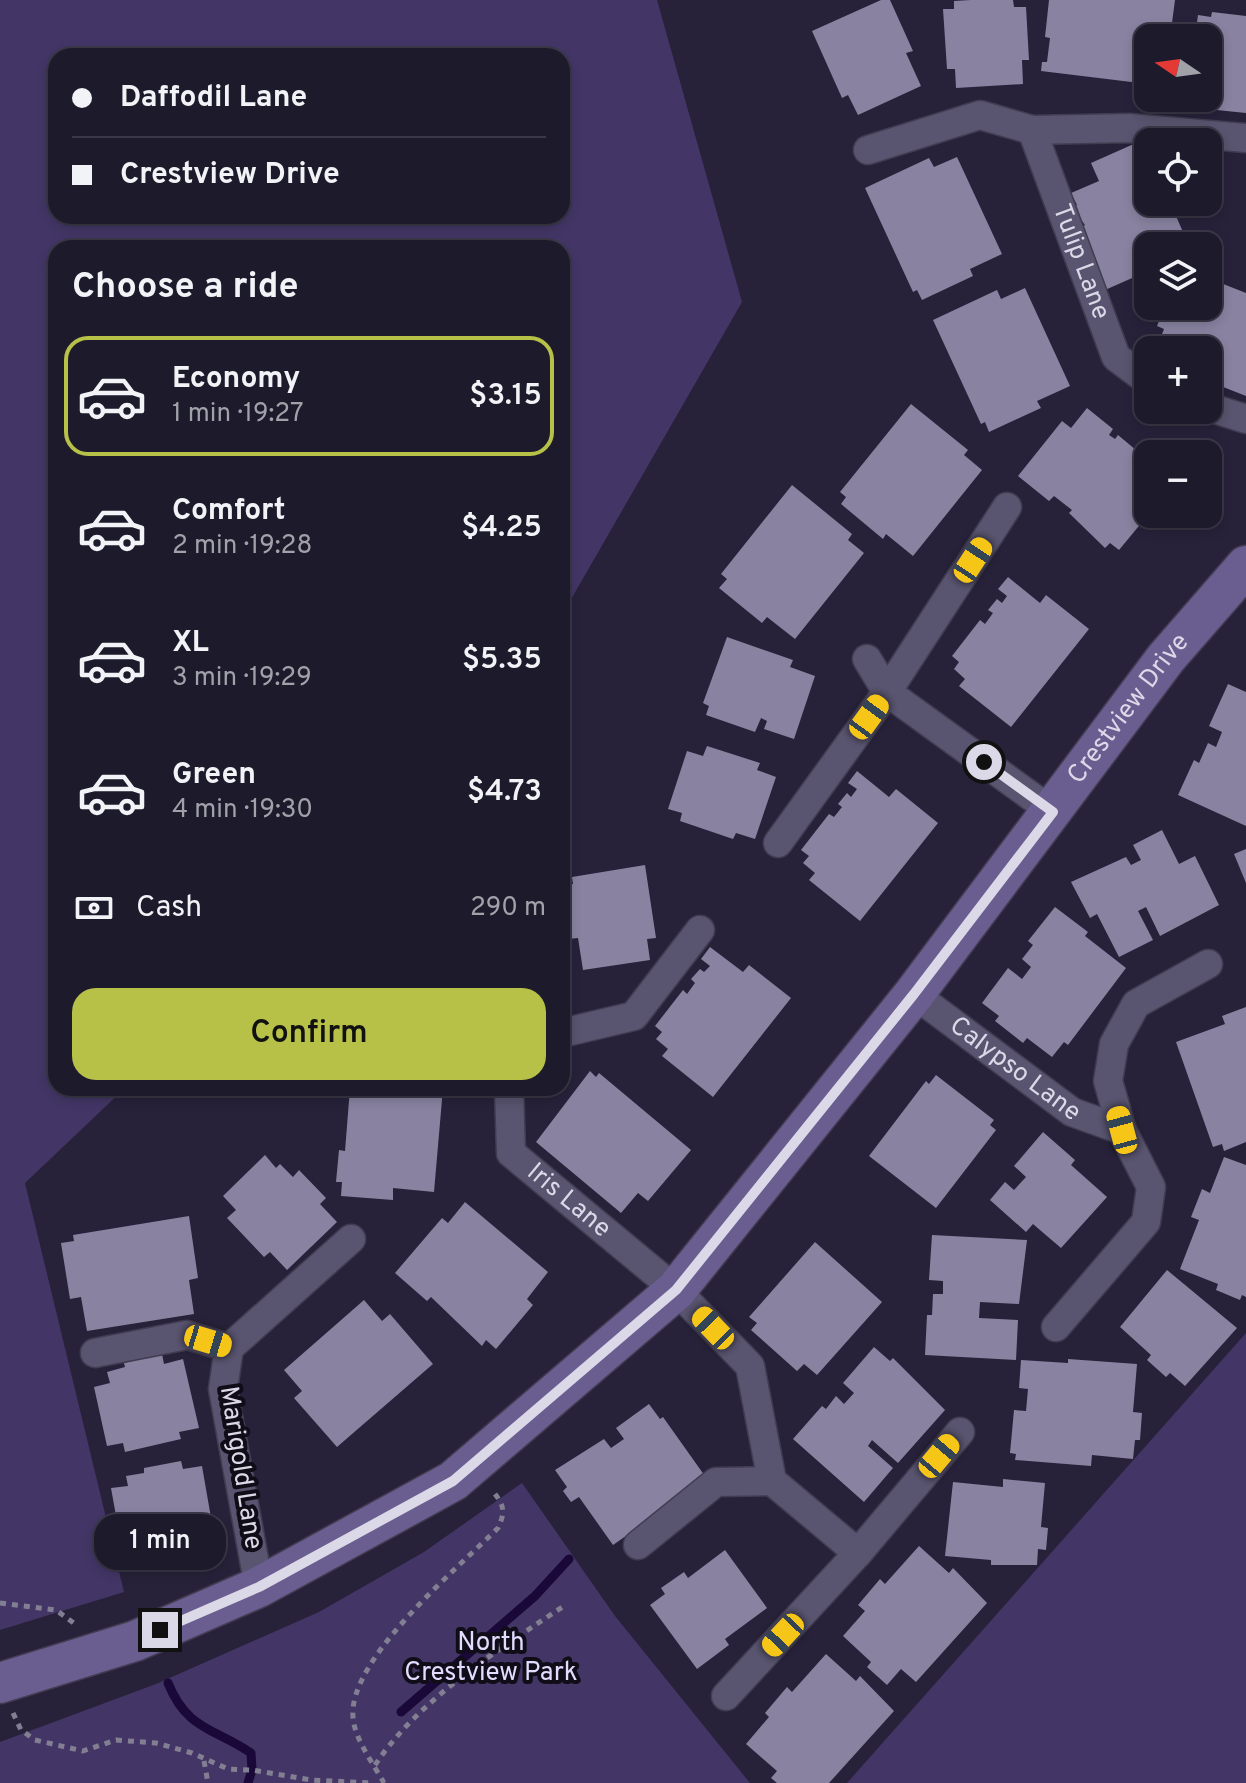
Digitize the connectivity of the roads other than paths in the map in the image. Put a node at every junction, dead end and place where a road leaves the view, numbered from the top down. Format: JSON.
{"nodes":[{"id":1,"x":1032,"y":130,"type":"junction"},
{"id":2,"x":1246,"y":138,"type":"edge"},
{"id":3,"x":868,"y":150,"type":"dead end"},
{"id":4,"x":1134,"y":370,"type":"edge"},
{"id":5,"x":1222,"y":411,"type":"edge"},
{"id":6,"x":1246,"y":419,"type":"edge"},
{"id":7,"x":1007,"y":507,"type":"dead end"},
{"id":8,"x":1246,"y":566,"type":"edge"},
{"id":9,"x":867,"y":659,"type":"dead end"},
{"id":10,"x":887,"y":692,"type":"junction"},
{"id":11,"x":1053,"y":812,"type":"junction"},
{"id":12,"x":778,"y":843,"type":"dead end"},
{"id":13,"x":700,"y":930,"type":"dead end"},
{"id":14,"x":1208,"y":964,"type":"dead end"},
{"id":15,"x":914,"y":994,"type":"junction"},
{"id":16,"x":570,"y":1031,"type":"edge"},
{"id":17,"x":509,"y":1096,"type":"edge"},
{"id":18,"x":1122,"y":1130,"type":"junction"},
{"id":19,"x":351,"y":1239,"type":"dead end"},
{"id":20,"x":676,"y":1290,"type":"junction"},
{"id":21,"x":1056,"y":1327,"type":"dead end"},
{"id":22,"x":229,"y":1348,"type":"junction"},
{"id":23,"x":95,"y":1353,"type":"dead end"},
{"id":24,"x":960,"y":1432,"type":"dead end"},
{"id":25,"x":772,"y":1481,"type":"junction"},
{"id":26,"x":638,"y":1545,"type":"dead end"},
{"id":27,"x":858,"y":1553,"type":"junction"},
{"id":28,"x":259,"y":1587,"type":"junction"},
{"id":29,"x":5,"y":1696,"type":"edge"},
{"id":30,"x":726,"y":1696,"type":"dead end"}],
"edges":[{"from":1,"to":2,"type":"street"},
{"from":1,"to":3,"type":"street"},
{"from":1,"to":4,"type":"street","name":"Tulip Lane"},
{"from":5,"to":6,"type":"street"},
{"from":7,"to":10,"type":"street"},
{"from":8,"to":11,"type":"street","name":"Crestview Drive"},
{"from":9,"to":10,"type":"street"},
{"from":10,"to":11,"type":"street"},
{"from":10,"to":12,"type":"street"},
{"from":11,"to":15,"type":"street","name":"Crestview Drive"},
{"from":13,"to":16,"type":"street"},
{"from":14,"to":18,"type":"street","name":"Calypso Lane"},
{"from":15,"to":18,"type":"street","name":"Calypso Lane"},
{"from":15,"to":20,"type":"street","name":"Crestview Drive"},
{"from":17,"to":20,"type":"street","name":"Iris Lane"},
{"from":18,"to":21,"type":"street","name":"Calypso Lane"},
{"from":19,"to":22,"type":"street","name":"Marigold Lane"},
{"from":20,"to":25,"type":"street","name":"Iris Lane"},
{"from":20,"to":28,"type":"street","name":"Crestview Drive"},
{"from":22,"to":23,"type":"street","name":"Marigold Lane"},
{"from":22,"to":28,"type":"street","name":"Marigold Lane"},
{"from":24,"to":27,"type":"street"},
{"from":25,"to":26,"type":"street"},
{"from":25,"to":27,"type":"street"},
{"from":27,"to":30,"type":"street"},
{"from":28,"to":29,"type":"street","name":"Crestview Drive"}]}
